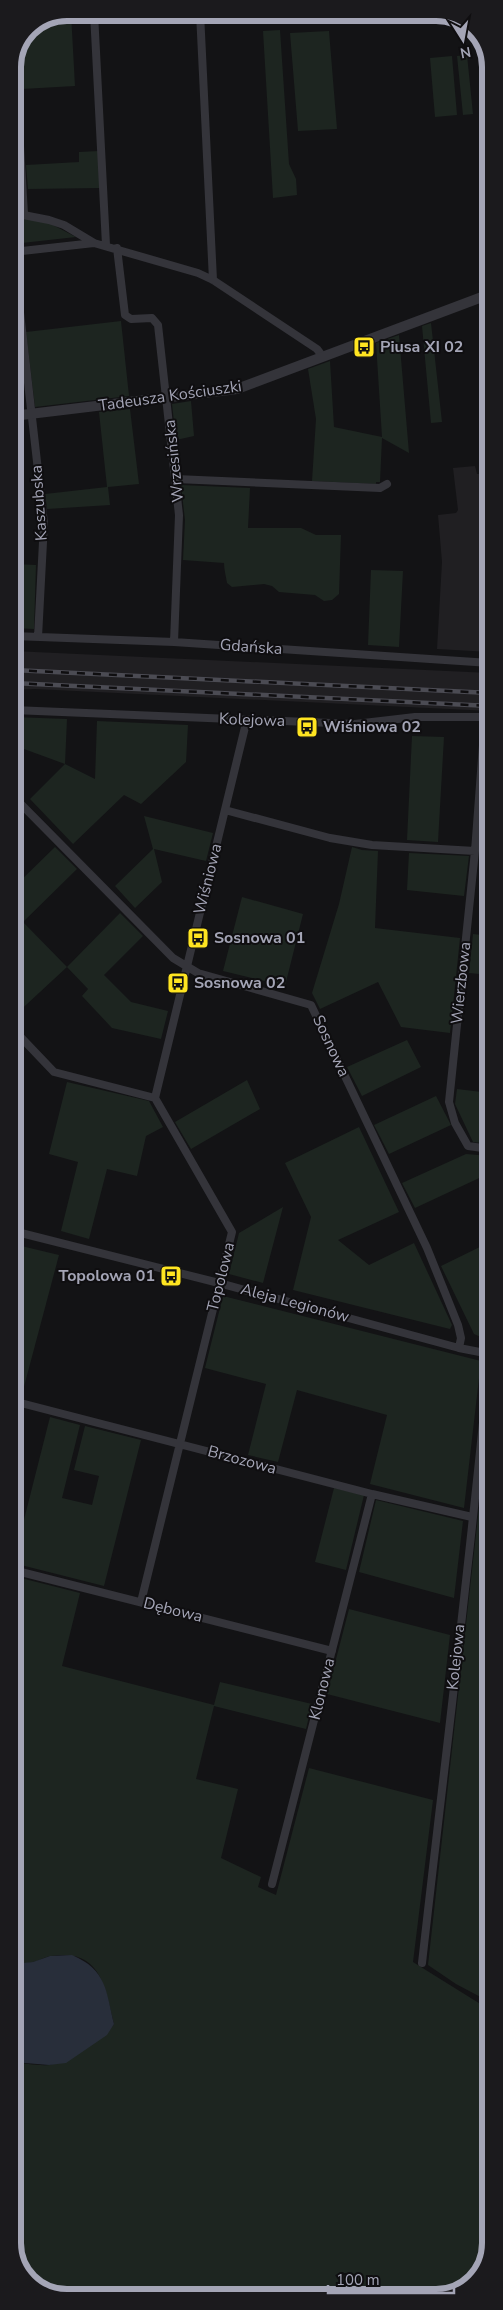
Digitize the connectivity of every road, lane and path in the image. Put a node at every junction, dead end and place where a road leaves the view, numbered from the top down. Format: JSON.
{"nodes":[{"id":1,"x":94,"y":21,"type":"edge"},
{"id":2,"x":200,"y":21,"type":"edge"},
{"id":3,"x":21,"y":182,"type":"edge"},
{"id":4,"x":21,"y":214,"type":"edge"},
{"id":5,"x":24,"y":214,"type":"junction"},
{"id":6,"x":94,"y":243,"type":"junction"},
{"id":7,"x":106,"y":245,"type":"junction"},
{"id":8,"x":117,"y":248,"type":"junction"},
{"id":9,"x":21,"y":251,"type":"edge"},
{"id":10,"x":213,"y":280,"type":"junction"},
{"id":11,"x":482,"y":297,"type":"edge"},
{"id":12,"x":21,"y":320,"type":"edge"},
{"id":13,"x":323,"y":357,"type":"junction"},
{"id":14,"x":167,"y":398,"type":"junction"},
{"id":15,"x":32,"y":414,"type":"junction"},
{"id":16,"x":21,"y":415,"type":"edge"},
{"id":17,"x":176,"y":479,"type":"junction"},
{"id":18,"x":387,"y":484,"type":"dead end"},
{"id":19,"x":21,"y":636,"type":"edge"},
{"id":20,"x":38,"y":637,"type":"junction"},
{"id":21,"x":174,"y":642,"type":"junction"},
{"id":22,"x":482,"y":662,"type":"edge"},
{"id":23,"x":21,"y":710,"type":"edge"},
{"id":24,"x":482,"y":717,"type":"edge"},
{"id":25,"x":247,"y":719,"type":"junction"},
{"id":26,"x":482,"y":758,"type":"edge"},
{"id":27,"x":21,"y":804,"type":"edge"},
{"id":28,"x":225,"y":810,"type":"junction"},
{"id":29,"x":475,"y":851,"type":"junction"},
{"id":30,"x":186,"y":967,"type":"junction"},
{"id":31,"x":21,"y":1037,"type":"edge"},
{"id":32,"x":154,"y":1098,"type":"junction"},
{"id":33,"x":482,"y":1148,"type":"edge"},
{"id":34,"x":21,"y":1233,"type":"edge"},
{"id":35,"x":219,"y":1282,"type":"junction"},
{"id":36,"x":459,"y":1348,"type":"junction"},
{"id":37,"x":482,"y":1351,"type":"edge"},
{"id":38,"x":21,"y":1403,"type":"edge"},
{"id":39,"x":180,"y":1444,"type":"junction"},
{"id":40,"x":482,"y":1445,"type":"edge"},
{"id":41,"x":372,"y":1494,"type":"junction"},
{"id":42,"x":472,"y":1517,"type":"junction"},
{"id":43,"x":21,"y":1572,"type":"edge"},
{"id":44,"x":141,"y":1602,"type":"junction"},
{"id":45,"x":332,"y":1651,"type":"junction"},
{"id":46,"x":272,"y":1884,"type":"dead end"},
{"id":47,"x":422,"y":1963,"type":"dead end"}],
"edges":[{"from":1,"to":7,"type":"street"},
{"from":2,"to":10,"type":"street"},
{"from":3,"to":5,"type":"street"},
{"from":4,"to":5,"type":"street"},
{"from":5,"to":6,"type":"street"},
{"from":6,"to":7,"type":"street"},
{"from":6,"to":9,"type":"street"},
{"from":7,"to":8,"type":"street"},
{"from":8,"to":10,"type":"street"},
{"from":8,"to":14,"type":"street","name":"Wrzesińska"},
{"from":10,"to":13,"type":"street"},
{"from":11,"to":13,"type":"street","name":"Tadeusza Kościuszki"},
{"from":12,"to":15,"type":"street","name":"Kaszubska"},
{"from":13,"to":14,"type":"street","name":"Tadeusza Kościuszki"},
{"from":14,"to":15,"type":"street","name":"Tadeusza Kościuszki"},
{"from":14,"to":17,"type":"street","name":"Wrzesińska"},
{"from":15,"to":16,"type":"street","name":"Tadeusza Kościuszki"},
{"from":15,"to":20,"type":"street","name":"Kaszubska"},
{"from":17,"to":18,"type":"street"},
{"from":17,"to":21,"type":"street","name":"Wrzesińska"},
{"from":19,"to":20,"type":"street","name":"Gdańska"},
{"from":20,"to":21,"type":"street","name":"Gdańska"},
{"from":21,"to":22,"type":"street","name":"Gdańska"},
{"from":23,"to":25,"type":"street","name":"Kolejowa"},
{"from":24,"to":25,"type":"street","name":"Kolejowa"},
{"from":25,"to":28,"type":"street","name":"Wiśniowa"},
{"from":26,"to":29,"type":"street","name":"Wierzbowa"},
{"from":27,"to":30,"type":"street","name":"Sosnowa"},
{"from":28,"to":29,"type":"street"},
{"from":28,"to":30,"type":"street","name":"Wiśniowa"},
{"from":29,"to":33,"type":"street","name":"Wierzbowa"},
{"from":30,"to":32,"type":"street","name":"Wiśniowa"},
{"from":30,"to":36,"type":"street","name":"Sosnowa"},
{"from":31,"to":32,"type":"street"},
{"from":32,"to":35,"type":"street","name":"Topolowa"},
{"from":34,"to":35,"type":"street","name":"Aleja Legionów"},
{"from":35,"to":36,"type":"street","name":"Aleja Legionów"},
{"from":35,"to":39,"type":"street","name":"Topolowa"},
{"from":36,"to":37,"type":"street","name":"Aleja Legionów"},
{"from":38,"to":39,"type":"street","name":"Brzozowa"},
{"from":39,"to":41,"type":"street","name":"Brzozowa"},
{"from":39,"to":44,"type":"street","name":"Topolowa"},
{"from":40,"to":42,"type":"street","name":"Kolejowa"},
{"from":41,"to":42,"type":"street","name":"Brzozowa"},
{"from":41,"to":45,"type":"street","name":"Klonowa"},
{"from":42,"to":47,"type":"street","name":"Kolejowa"},
{"from":43,"to":44,"type":"street","name":"Dębowa"},
{"from":44,"to":45,"type":"street","name":"Dębowa"},
{"from":45,"to":46,"type":"street","name":"Klonowa"}]}
